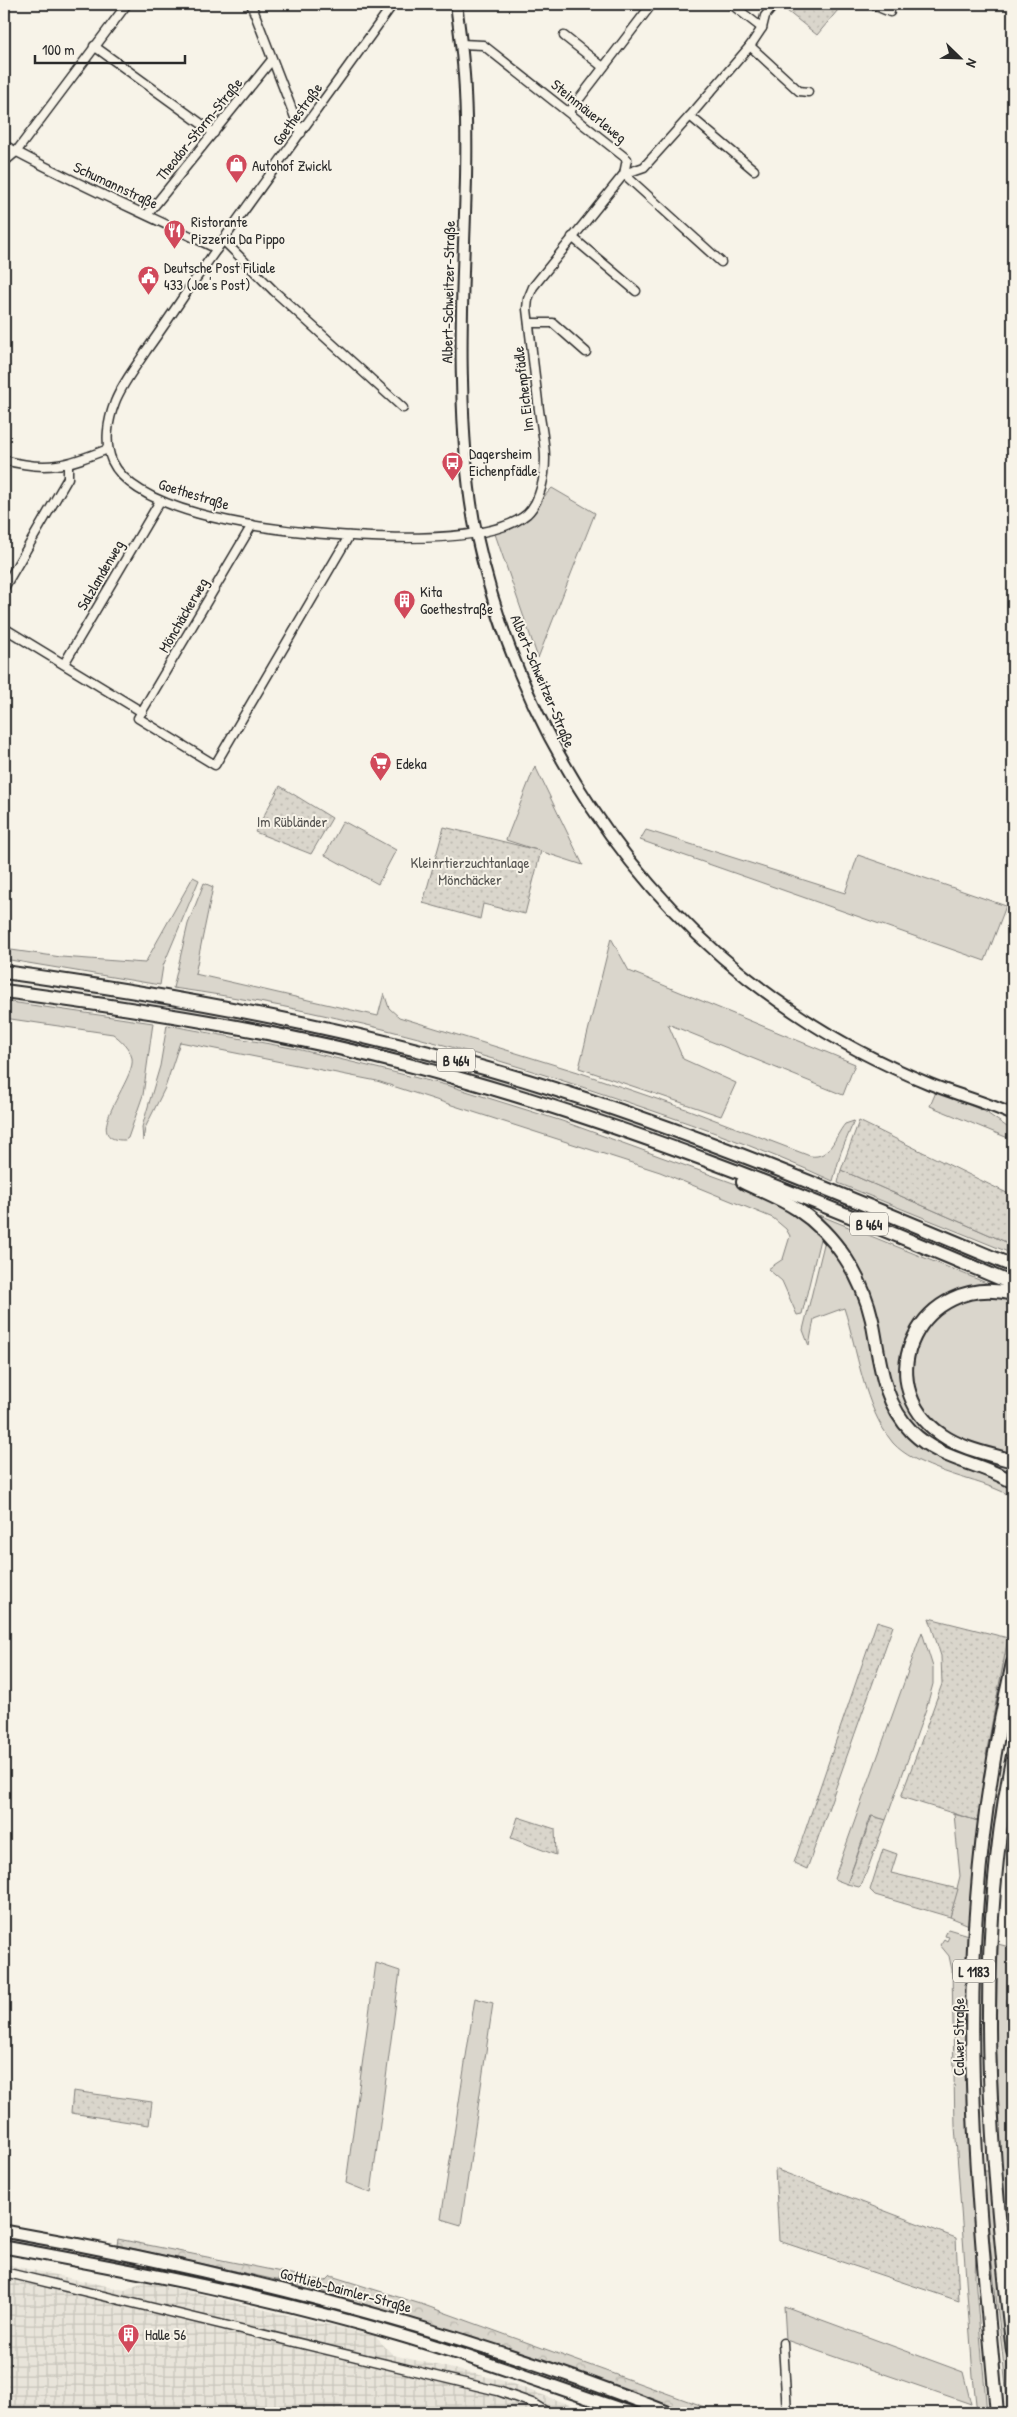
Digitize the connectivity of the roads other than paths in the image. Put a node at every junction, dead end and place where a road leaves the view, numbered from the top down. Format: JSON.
{"nodes":[{"id":1,"x":251,"y":4,"type":"edge"},
{"id":2,"x":393,"y":4,"type":"edge"},
{"id":3,"x":456,"y":4,"type":"edge"},
{"id":4,"x":652,"y":4,"type":"edge"},
{"id":5,"x":731,"y":4,"type":"edge"},
{"id":6,"x":775,"y":4,"type":"edge"},
{"id":7,"x":871,"y":4,"type":"edge"},
{"id":8,"x":122,"y":5,"type":"edge"},
{"id":9,"x":890,"y":12,"type":"dead end"},
{"id":10,"x":762,"y":28,"type":"junction"},
{"id":11,"x":564,"y":36,"type":"dead end"},
{"id":12,"x":461,"y":44,"type":"junction"},
{"id":13,"x":94,"y":46,"type":"junction"},
{"id":14,"x":750,"y":46,"type":"junction"},
{"id":15,"x":271,"y":60,"type":"junction"},
{"id":16,"x":603,"y":67,"type":"junction"},
{"id":17,"x":808,"y":92,"type":"dead end"},
{"id":18,"x":570,"y":112,"type":"junction"},
{"id":19,"x":690,"y":116,"type":"junction"},
{"id":20,"x":214,"y":133,"type":"junction"},
{"id":21,"x":301,"y":133,"type":"junction"},
{"id":22,"x":4,"y":145,"type":"edge"},
{"id":23,"x":16,"y":152,"type":"junction"},
{"id":24,"x":4,"y":162,"type":"edge"},
{"id":25,"x":754,"y":170,"type":"dead end"},
{"id":26,"x":624,"y":174,"type":"junction"},
{"id":27,"x":147,"y":215,"type":"junction"},
{"id":28,"x":572,"y":237,"type":"junction"},
{"id":29,"x":223,"y":240,"type":"junction"},
{"id":30,"x":217,"y":249,"type":"junction"},
{"id":31,"x":721,"y":262,"type":"dead end"},
{"id":32,"x":636,"y":290,"type":"dead end"},
{"id":33,"x":529,"y":323,"type":"junction"},
{"id":34,"x":586,"y":352,"type":"dead end"},
{"id":35,"x":403,"y":408,"type":"dead end"},
{"id":36,"x":108,"y":449,"type":"junction"},
{"id":37,"x":4,"y":460,"type":"edge"},
{"id":38,"x":68,"y":464,"type":"junction"},
{"id":39,"x":160,"y":501,"type":"junction"},
{"id":40,"x":252,"y":525,"type":"junction"},
{"id":41,"x":476,"y":533,"type":"junction"},
{"id":42,"x":349,"y":536,"type":"junction"},
{"id":43,"x":4,"y":588,"type":"edge"},
{"id":44,"x":4,"y":628,"type":"edge"},
{"id":45,"x":64,"y":664,"type":"junction"},
{"id":46,"x":140,"y":715,"type":"junction"},
{"id":47,"x":4,"y":972,"type":"edge"},
{"id":48,"x":4,"y":990,"type":"edge"},
{"id":49,"x":999,"y":1108,"type":"junction"},
{"id":50,"x":1013,"y":1111,"type":"edge"},
{"id":51,"x":1013,"y":1115,"type":"edge"},
{"id":52,"x":724,"y":1166,"type":"junction"},
{"id":53,"x":1013,"y":1266,"type":"edge"},
{"id":54,"x":1013,"y":1284,"type":"edge"},
{"id":55,"x":1013,"y":1294,"type":"edge"},
{"id":56,"x":1013,"y":1461,"type":"edge"},
{"id":57,"x":1013,"y":1482,"type":"edge"},
{"id":58,"x":1013,"y":1663,"type":"edge"},
{"id":59,"x":1013,"y":1755,"type":"edge"},
{"id":60,"x":4,"y":2231,"type":"edge"},
{"id":61,"x":4,"y":2247,"type":"edge"},
{"id":62,"x":4,"y":2272,"type":"edge"},
{"id":63,"x":782,"y":2344,"type":"dead end"},
{"id":64,"x":1013,"y":2351,"type":"edge"},
{"id":65,"x":548,"y":2413,"type":"edge"},
{"id":66,"x":632,"y":2413,"type":"edge"},
{"id":67,"x":670,"y":2413,"type":"edge"},
{"id":68,"x":787,"y":2413,"type":"edge"},
{"id":69,"x":997,"y":2413,"type":"edge"}],
"edges":[{"from":1,"to":15,"type":"street"},
{"from":2,"to":21,"type":"street","name":"Goethestraße"},
{"from":3,"to":12,"type":"street","name":"Albert-Schweitzer-Straße"},
{"from":4,"to":16,"type":"street"},
{"from":5,"to":10,"type":"street"},
{"from":6,"to":10,"type":"street","name":"Im Eichenpfädle"},
{"from":7,"to":9,"type":"street"},
{"from":8,"to":13,"type":"street"},
{"from":10,"to":14,"type":"street","name":"Im Eichenpfädle"},
{"from":11,"to":16,"type":"street"},
{"from":12,"to":18,"type":"street","name":"Steinmäuerleweg"},
{"from":12,"to":41,"type":"street","name":"Albert-Schweitzer-Straße"},
{"from":13,"to":20,"type":"street"},
{"from":13,"to":23,"type":"street"},
{"from":14,"to":17,"type":"street"},
{"from":14,"to":19,"type":"street","name":"Im Eichenpfädle"},
{"from":15,"to":20,"type":"street","name":"Theodor-Storm-Straße"},
{"from":15,"to":21,"type":"street"},
{"from":16,"to":18,"type":"street"},
{"from":18,"to":26,"type":"street","name":"Steinmäuerleweg"},
{"from":19,"to":25,"type":"street"},
{"from":19,"to":26,"type":"street","name":"Im Eichenpfädle"},
{"from":20,"to":27,"type":"street","name":"Theodor-Storm-Straße"},
{"from":21,"to":29,"type":"street","name":"Goethestraße"},
{"from":22,"to":23,"type":"street","name":"Schumannstraße"},
{"from":23,"to":24,"type":"street"},
{"from":23,"to":27,"type":"street","name":"Schumannstraße"},
{"from":26,"to":28,"type":"street","name":"Im Eichenpfädle"},
{"from":26,"to":31,"type":"street"},
{"from":27,"to":30,"type":"street","name":"Schumannstraße"},
{"from":28,"to":32,"type":"street"},
{"from":28,"to":33,"type":"street","name":"Im Eichenpfädle"},
{"from":29,"to":30,"type":"street","name":"Goethestraße"},
{"from":29,"to":35,"type":"street"},
{"from":30,"to":36,"type":"street","name":"Goethestraße"},
{"from":33,"to":34,"type":"street"},
{"from":33,"to":41,"type":"street","name":"Im Eichenpfädle"},
{"from":36,"to":38,"type":"street"},
{"from":36,"to":39,"type":"street","name":"Goethestraße"},
{"from":37,"to":38,"type":"street"},
{"from":38,"to":43,"type":"street"},
{"from":39,"to":40,"type":"street","name":"Goethestraße"},
{"from":39,"to":45,"type":"street","name":"Salzlandenweg"},
{"from":40,"to":42,"type":"street","name":"Goethestraße"},
{"from":40,"to":46,"type":"street","name":"Mönchäckerweg"},
{"from":41,"to":42,"type":"street","name":"Goethestraße"},
{"from":41,"to":49,"type":"street","name":"Albert-Schweitzer-Straße"},
{"from":42,"to":46,"type":"street"},
{"from":44,"to":45,"type":"street"},
{"from":45,"to":46,"type":"street"},
{"from":47,"to":53,"type":"main road","number":"B 464"},
{"from":48,"to":52,"type":"main road","number":"B 464"},
{"from":49,"to":50,"type":"street"},
{"from":49,"to":51,"type":"street"},
{"from":52,"to":54,"type":"main road","number":"B 464"},
{"from":52,"to":57,"type":"main road"},
{"from":55,"to":56,"type":"main road"},
{"from":58,"to":69,"type":"main road","name":"Calwer Straße","number":"L 1183"},
{"from":59,"to":64,"type":"main road","number":"L 1183"},
{"from":60,"to":67,"type":"main road","name":"Gottlieb-Daimler-Straße"},
{"from":61,"to":66,"type":"main road","name":"Gottlieb-Daimler-Straße"},
{"from":62,"to":65,"type":"street"},
{"from":63,"to":68,"type":"street"}]}
